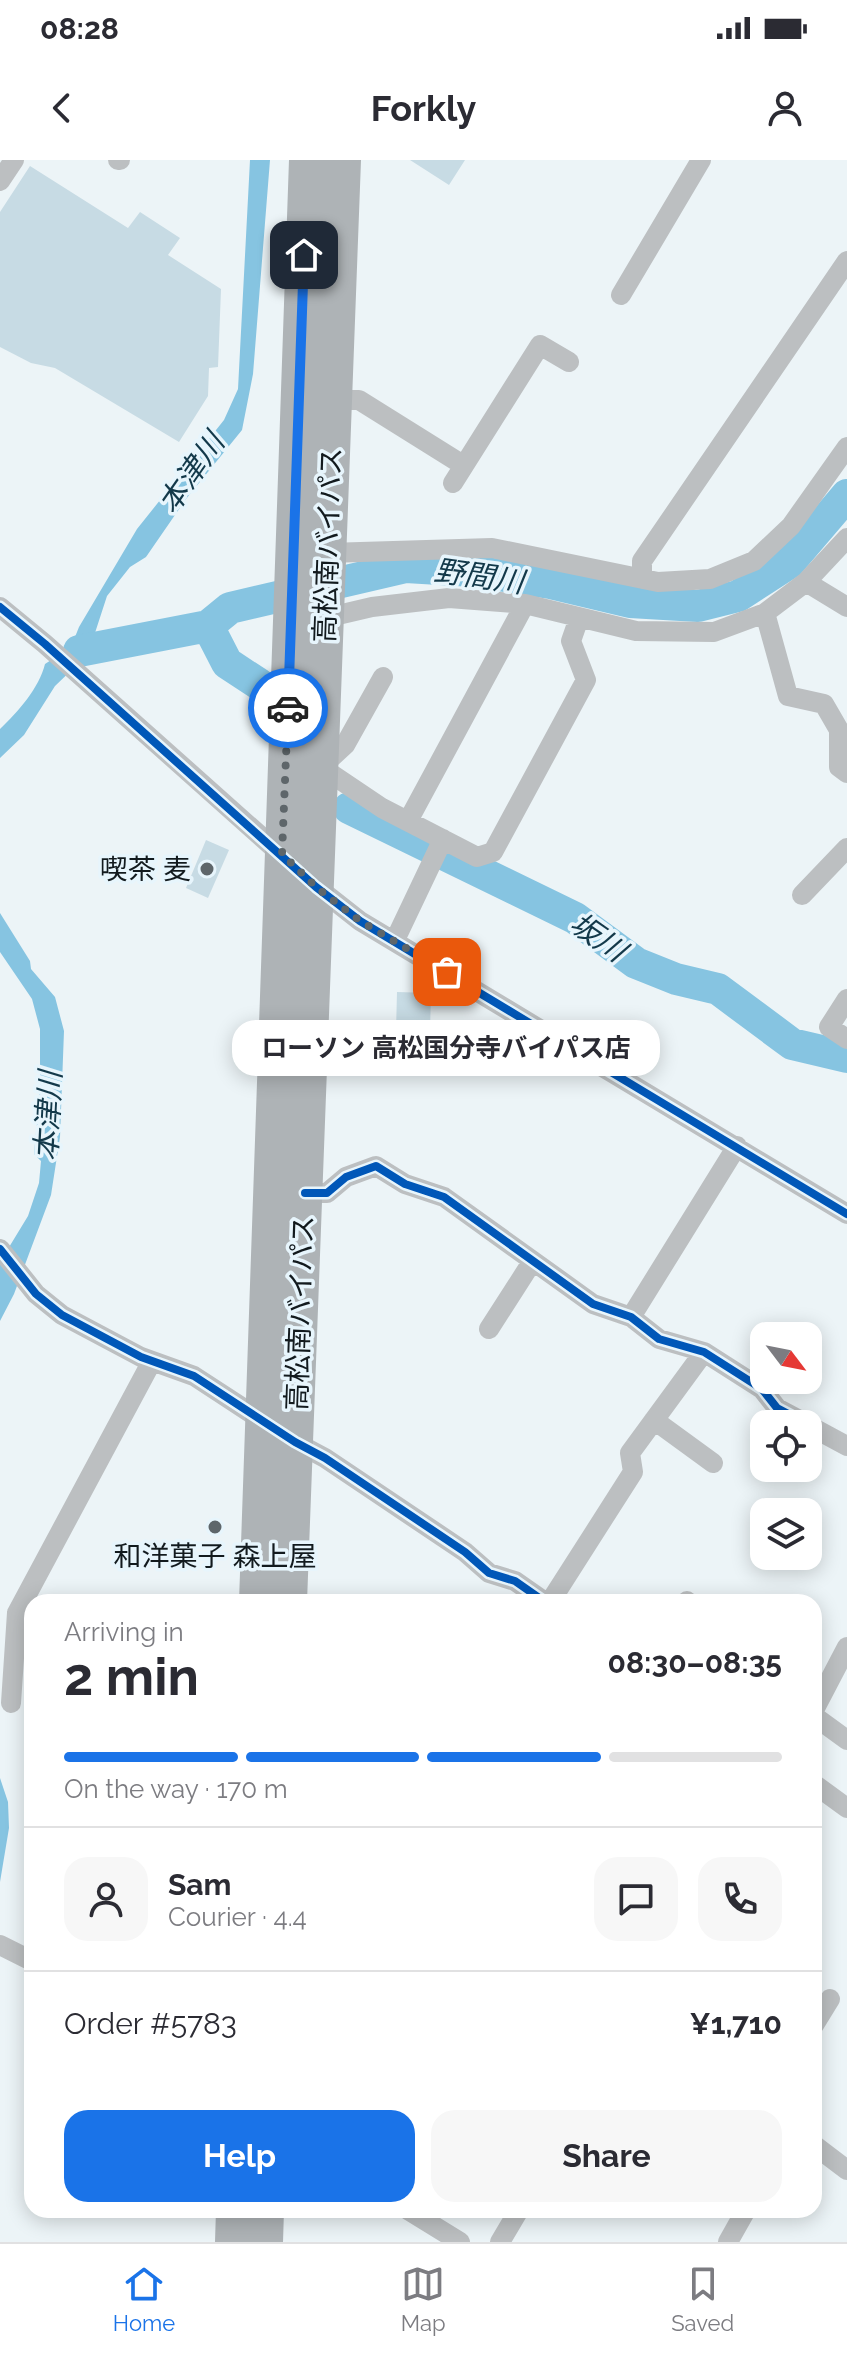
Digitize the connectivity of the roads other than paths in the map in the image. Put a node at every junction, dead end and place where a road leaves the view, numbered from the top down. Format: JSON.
{"nodes":[{"id":1,"x":14,"y":160,"type":"edge"},
{"id":2,"x":307,"y":160,"type":"edge"},
{"id":3,"x":343,"y":160,"type":"edge"},
{"id":4,"x":701,"y":160,"type":"edge"},
{"id":5,"x":0,"y":181,"type":"edge"},
{"id":6,"x":847,"y":261,"type":"edge"},
{"id":7,"x":621,"y":295,"type":"dead end"},
{"id":8,"x":569,"y":362,"type":"dead end"},
{"id":9,"x":334,"y":400,"type":"junction"},
{"id":10,"x":847,"y":447,"type":"edge"},
{"id":11,"x":847,"y":538,"type":"edge"},
{"id":12,"x":317,"y":563,"type":"junction"},
{"id":13,"x":642,"y":579,"type":"junction"},
{"id":14,"x":806,"y":582,"type":"junction"},
{"id":15,"x":525,"y":604,"type":"junction"},
{"id":16,"x":0,"y":607,"type":"edge"},
{"id":17,"x":847,"y":607,"type":"edge"},
{"id":18,"x":765,"y":613,"type":"junction"},
{"id":19,"x":325,"y":618,"type":"junction"},
{"id":20,"x":579,"y":618,"type":"junction"},
{"id":21,"x":383,"y":677,"type":"dead end"},
{"id":22,"x":843,"y":724,"type":"edge"},
{"id":23,"x":321,"y":767,"type":"junction"},
{"id":24,"x":847,"y":773,"type":"edge"},
{"id":25,"x":408,"y":821,"type":"junction"},
{"id":26,"x":847,"y":848,"type":"edge"},
{"id":27,"x":438,"y":849,"type":"junction"},
{"id":28,"x":282,"y":854,"type":"junction"},
{"id":29,"x":316,"y":887,"type":"junction"},
{"id":30,"x":802,"y":895,"type":"dead end"},
{"id":31,"x":395,"y":940,"type":"junction"},
{"id":32,"x":847,"y":999,"type":"edge"},
{"id":33,"x":847,"y":1039,"type":"edge"},
{"id":34,"x":737,"y":1146,"type":"junction"},
{"id":35,"x":305,"y":1193,"type":"junction"},
{"id":36,"x":847,"y":1214,"type":"edge"},
{"id":37,"x":0,"y":1249,"type":"edge"},
{"id":38,"x":532,"y":1262,"type":"junction"},
{"id":39,"x":631,"y":1317,"type":"junction"},
{"id":40,"x":489,"y":1329,"type":"dead end"},
{"id":41,"x":704,"y":1352,"type":"junction"},
{"id":42,"x":152,"y":1361,"type":"junction"},
{"id":43,"x":781,"y":1410,"type":"edge"},
{"id":44,"x":654,"y":1420,"type":"junction"},
{"id":45,"x":264,"y":1421,"type":"junction"},
{"id":46,"x":822,"y":1432,"type":"edge"},
{"id":47,"x":295,"y":1442,"type":"junction"},
{"id":48,"x":847,"y":1446,"type":"edge"},
{"id":49,"x":713,"y":1463,"type":"dead end"},
{"id":50,"x":36,"y":1594,"type":"edge"},
{"id":51,"x":257,"y":1594,"type":"edge"},
{"id":52,"x":289,"y":1594,"type":"edge"},
{"id":53,"x":535,"y":1594,"type":"edge"},
{"id":54,"x":553,"y":1594,"type":"edge"},
{"id":55,"x":24,"y":1617,"type":"edge"},
{"id":56,"x":847,"y":1647,"type":"edge"},
{"id":57,"x":822,"y":1673,"type":"edge"},
{"id":58,"x":11,"y":1703,"type":"dead end"},
{"id":59,"x":822,"y":1722,"type":"edge"},
{"id":60,"x":847,"y":1740,"type":"edge"},
{"id":61,"x":822,"y":1774,"type":"edge"},
{"id":62,"x":822,"y":1790,"type":"edge"},
{"id":63,"x":847,"y":1791,"type":"edge"},
{"id":64,"x":847,"y":1808,"type":"edge"},
{"id":65,"x":1,"y":1945,"type":"edge"},
{"id":66,"x":24,"y":1957,"type":"edge"},
{"id":67,"x":830,"y":1999,"type":"dead end"},
{"id":68,"x":822,"y":2012,"type":"edge"},
{"id":69,"x":822,"y":2151,"type":"edge"},
{"id":70,"x":847,"y":2170,"type":"edge"},
{"id":71,"x":234,"y":2218,"type":"edge"},
{"id":72,"x":266,"y":2218,"type":"edge"},
{"id":73,"x":421,"y":2218,"type":"edge"},
{"id":74,"x":514,"y":2218,"type":"edge"},
{"id":75,"x":742,"y":2218,"type":"edge"},
{"id":76,"x":233,"y":2242,"type":"edge"},
{"id":77,"x":265,"y":2242,"type":"edge"},
{"id":78,"x":460,"y":2242,"type":"edge"},
{"id":79,"x":500,"y":2242,"type":"edge"},
{"id":80,"x":728,"y":2242,"type":"edge"}],
"edges":[{"from":1,"to":5,"type":"street"},
{"from":2,"to":12,"type":"highway","name":"高松南バイパス"},
{"from":3,"to":9,"type":"highway","name":"高松南バイパス"},
{"from":4,"to":7,"type":"street"},
{"from":6,"to":13,"type":"street"},
{"from":8,"to":9,"type":"street"},
{"from":9,"to":12,"type":"highway","name":"高松南バイパス"},
{"from":10,"to":13,"type":"street"},
{"from":11,"to":14,"type":"street"},
{"from":12,"to":13,"type":"street"},
{"from":12,"to":19,"type":"highway","name":"高松南バイパス"},
{"from":12,"to":28,"type":"highway","name":"高松南バイパス"},
{"from":14,"to":17,"type":"street"},
{"from":14,"to":18,"type":"street"},
{"from":15,"to":19,"type":"street"},
{"from":15,"to":20,"type":"street"},
{"from":15,"to":25,"type":"street"},
{"from":16,"to":28,"type":"street"},
{"from":18,"to":20,"type":"street"},
{"from":18,"to":22,"type":"street"},
{"from":19,"to":23,"type":"highway","name":"高松南バイパス"},
{"from":20,"to":27,"type":"street"},
{"from":21,"to":23,"type":"street"},
{"from":22,"to":24,"type":"street"},
{"from":23,"to":25,"type":"street"},
{"from":23,"to":29,"type":"highway","name":"高松南バイパス"},
{"from":25,"to":27,"type":"street"},
{"from":26,"to":30,"type":"street"},
{"from":27,"to":31,"type":"street"},
{"from":28,"to":29,"type":"street"},
{"from":28,"to":45,"type":"highway","name":"高松南バイパス"},
{"from":29,"to":31,"type":"street"},
{"from":29,"to":35,"type":"highway","name":"高松南バイパス"},
{"from":31,"to":34,"type":"street"},
{"from":32,"to":33,"type":"street"},
{"from":34,"to":36,"type":"street"},
{"from":34,"to":39,"type":"street"},
{"from":35,"to":38,"type":"street"},
{"from":35,"to":47,"type":"highway","name":"高松南バイパス"},
{"from":37,"to":42,"type":"street"},
{"from":38,"to":39,"type":"street"},
{"from":38,"to":40,"type":"street"},
{"from":39,"to":41,"type":"street"},
{"from":41,"to":43,"type":"street"},
{"from":41,"to":44,"type":"street"},
{"from":42,"to":45,"type":"street"},
{"from":42,"to":50,"type":"street"},
{"from":44,"to":49,"type":"street"},
{"from":44,"to":54,"type":"street"},
{"from":45,"to":47,"type":"street"},
{"from":45,"to":51,"type":"highway","name":"高松南バイパス"},
{"from":46,"to":48,"type":"street"},
{"from":47,"to":52,"type":"highway","name":"高松南バイパス"},
{"from":47,"to":53,"type":"street"},
{"from":55,"to":58,"type":"street"},
{"from":56,"to":57,"type":"street"},
{"from":59,"to":60,"type":"street"},
{"from":61,"to":63,"type":"street"},
{"from":62,"to":64,"type":"street"},
{"from":65,"to":66,"type":"street"},
{"from":67,"to":68,"type":"street"},
{"from":69,"to":70,"type":"street"},
{"from":71,"to":76,"type":"highway"},
{"from":72,"to":77,"type":"highway"},
{"from":73,"to":78,"type":"street"},
{"from":74,"to":79,"type":"street"},
{"from":75,"to":80,"type":"street"}]}
